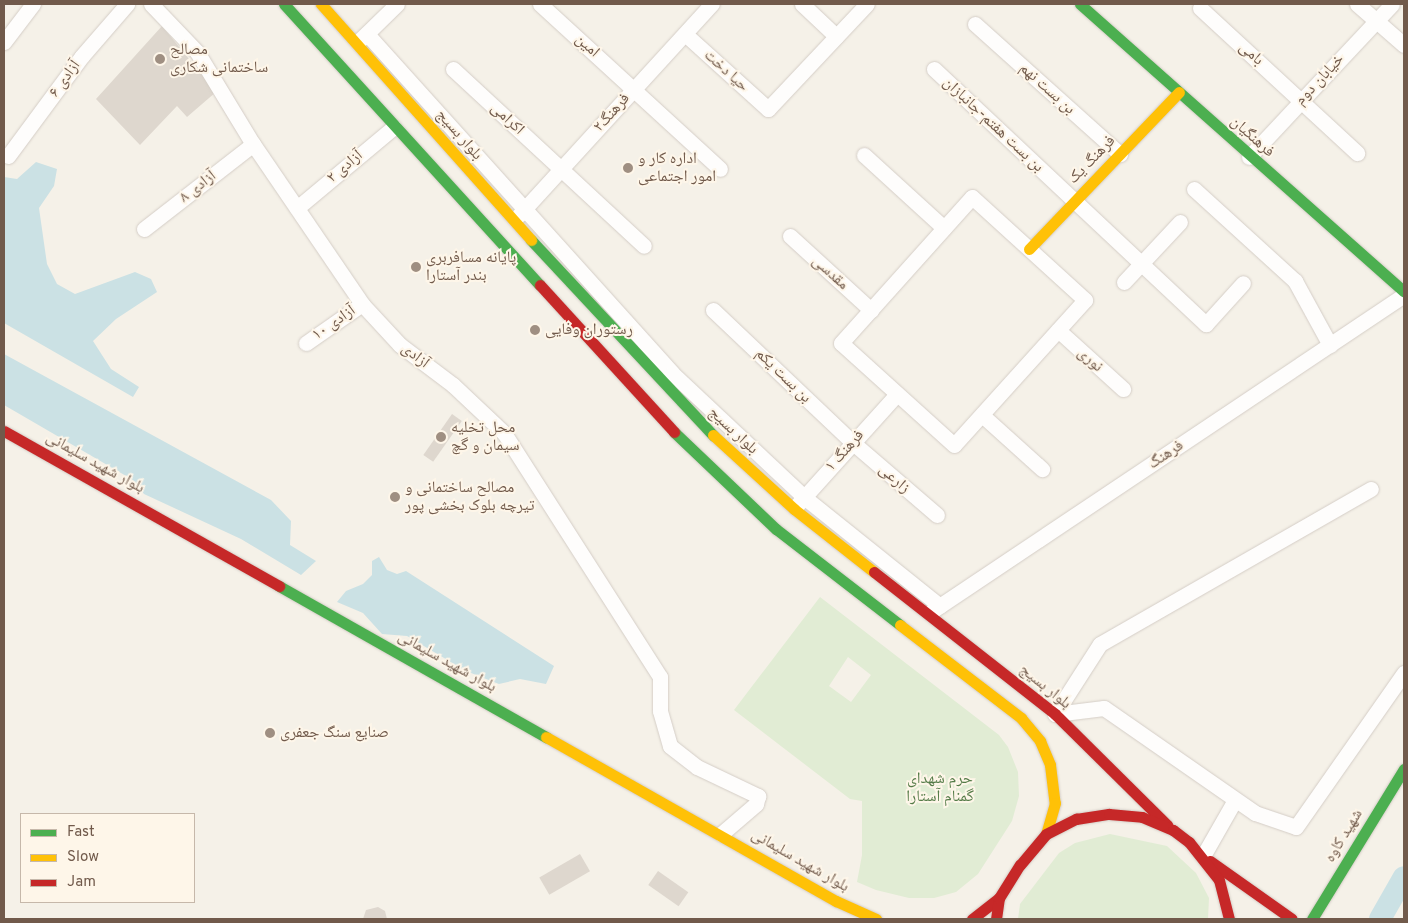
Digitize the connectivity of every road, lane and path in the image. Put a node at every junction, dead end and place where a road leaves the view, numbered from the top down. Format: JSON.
{"nodes":[{"id":1,"x":33,"y":4,"type":"edge"},
{"id":2,"x":127,"y":4,"type":"edge"},
{"id":3,"x":151,"y":4,"type":"edge"},
{"id":4,"x":321,"y":4,"type":"edge"},
{"id":5,"x":397,"y":4,"type":"edge"},
{"id":6,"x":540,"y":4,"type":"edge"},
{"id":7,"x":712,"y":4,"type":"edge"},
{"id":8,"x":802,"y":4,"type":"edge"},
{"id":9,"x":867,"y":4,"type":"edge"},
{"id":10,"x":1080,"y":4,"type":"edge"},
{"id":11,"x":1358,"y":4,"type":"edge"},
{"id":12,"x":1392,"y":4,"type":"edge"},
{"id":13,"x":287,"y":5,"type":"edge"},
{"id":14,"x":1200,"y":8,"type":"dead end"},
{"id":15,"x":1376,"y":20,"type":"junction"},
{"id":16,"x":975,"y":24,"type":"dead end"},
{"id":17,"x":685,"y":34,"type":"junction"},
{"id":18,"x":836,"y":36,"type":"junction"},
{"id":19,"x":362,"y":39,"type":"junction"},
{"id":20,"x":4,"y":42,"type":"edge"},
{"id":21,"x":1404,"y":45,"type":"edge"},
{"id":22,"x":454,"y":69,"type":"dead end"},
{"id":23,"x":934,"y":69,"type":"dead end"},
{"id":24,"x":634,"y":88,"type":"junction"},
{"id":25,"x":1179,"y":92,"type":"junction"},
{"id":26,"x":1301,"y":100,"type":"junction"},
{"id":27,"x":394,"y":127,"type":"junction"},
{"id":28,"x":253,"y":144,"type":"junction"},
{"id":29,"x":1357,"y":153,"type":"dead end"},
{"id":30,"x":1120,"y":154,"type":"junction"},
{"id":31,"x":864,"y":155,"type":"dead end"},
{"id":32,"x":8,"y":156,"type":"dead end"},
{"id":33,"x":1249,"y":157,"type":"junction"},
{"id":34,"x":561,"y":169,"type":"junction"},
{"id":35,"x":720,"y":169,"type":"dead end"},
{"id":36,"x":1194,"y":188,"type":"dead end"},
{"id":37,"x":1074,"y":202,"type":"junction"},
{"id":38,"x":297,"y":208,"type":"junction"},
{"id":39,"x":525,"y":208,"type":"junction"},
{"id":40,"x":513,"y":221,"type":"junction"},
{"id":41,"x":1180,"y":222,"type":"dead end"},
{"id":42,"x":944,"y":228,"type":"junction"},
{"id":43,"x":144,"y":229,"type":"dead end"},
{"id":44,"x":790,"y":236,"type":"dead end"},
{"id":45,"x":644,"y":246,"type":"dead end"},
{"id":46,"x":1029,"y":249,"type":"junction"},
{"id":47,"x":1141,"y":264,"type":"junction"},
{"id":48,"x":1124,"y":282,"type":"dead end"},
{"id":49,"x":1243,"y":283,"type":"dead end"},
{"id":50,"x":1404,"y":293,"type":"edge"},
{"id":51,"x":362,"y":304,"type":"junction"},
{"id":52,"x":713,"y":310,"type":"dead end"},
{"id":53,"x":870,"y":310,"type":"junction"},
{"id":54,"x":1058,"y":330,"type":"junction"},
{"id":55,"x":306,"y":343,"type":"dead end"},
{"id":56,"x":1330,"y":345,"type":"junction"},
{"id":57,"x":1123,"y":389,"type":"dead end"},
{"id":58,"x":897,"y":394,"type":"junction"},
{"id":59,"x":982,"y":415,"type":"junction"},
{"id":60,"x":4,"y":431,"type":"edge"},
{"id":61,"x":852,"y":442,"type":"junction"},
{"id":62,"x":1042,"y":469,"type":"dead end"},
{"id":63,"x":1371,"y":488,"type":"dead end"},
{"id":64,"x":804,"y":497,"type":"junction"},
{"id":65,"x":936,"y":515,"type":"dead end"},
{"id":66,"x":785,"y":519,"type":"junction"},
{"id":67,"x":940,"y":606,"type":"junction"},
{"id":68,"x":927,"y":615,"type":"junction"},
{"id":69,"x":1404,"y":674,"type":"edge"},
{"id":70,"x":1055,"y":714,"type":"junction"},
{"id":71,"x":1404,"y":769,"type":"edge"},
{"id":72,"x":1235,"y":800,"type":"junction"},
{"id":73,"x":650,"y":811,"type":"dead end"},
{"id":74,"x":1173,"y":830,"type":"junction"},
{"id":75,"x":721,"y":834,"type":"junction"},
{"id":76,"x":1046,"y":834,"type":"junction"},
{"id":77,"x":1203,"y":856,"type":"junction"},
{"id":78,"x":999,"y":898,"type":"junction"},
{"id":79,"x":839,"y":916,"type":"dead end"},
{"id":80,"x":876,"y":919,"type":"edge"},
{"id":81,"x":972,"y":919,"type":"edge"},
{"id":82,"x":996,"y":919,"type":"edge"},
{"id":83,"x":1229,"y":919,"type":"edge"},
{"id":84,"x":1292,"y":919,"type":"edge"},
{"id":85,"x":1312,"y":919,"type":"edge"}],
"edges":[{"from":1,"to":20,"type":"street"},
{"from":2,"to":32,"type":"street","name":"آزادی ۶"},
{"from":3,"to":28,"type":"street","name":"آزادی"},
{"from":4,"to":19,"type":"main road","name":"بلوار بسیج"},
{"from":5,"to":19,"type":"street"},
{"from":6,"to":24,"type":"street","name":"امین"},
{"from":7,"to":17,"type":"street","name":"فرهنگ۲"},
{"from":8,"to":18,"type":"street"},
{"from":9,"to":18,"type":"street"},
{"from":10,"to":25,"type":"main road","name":"فرهنگیان"},
{"from":11,"to":15,"type":"street"},
{"from":12,"to":15,"type":"street","name":"خیابان دوم"},
{"from":13,"to":27,"type":"main road","name":"بلوار بسیج"},
{"from":14,"to":26,"type":"street","name":"بامی"},
{"from":15,"to":21,"type":"street"},
{"from":15,"to":26,"type":"street","name":"خیابان دوم"},
{"from":16,"to":30,"type":"street","name":"بن بست نهم"},
{"from":17,"to":18,"type":"street","name":"حیا دخت"},
{"from":17,"to":24,"type":"street","name":"فرهنگ۲"},
{"from":19,"to":39,"type":"street"},
{"from":19,"to":40,"type":"main road","name":"بلوار بسیج"},
{"from":22,"to":34,"type":"street","name":"اکرامی"},
{"from":23,"to":37,"type":"street","name":"بن بست هفتم-جانبازان"},
{"from":24,"to":34,"type":"street","name":"فرهنگ۲"},
{"from":24,"to":35,"type":"street","name":"امین"},
{"from":25,"to":30,"type":"main road","name":"فرهنگ یک"},
{"from":25,"to":33,"type":"main road","name":"فرهنگیان"},
{"from":26,"to":29,"type":"street","name":"بامی"},
{"from":26,"to":33,"type":"street","name":"خیابان دوم"},
{"from":27,"to":38,"type":"street","name":"آزادی ۲"},
{"from":27,"to":66,"type":"main road","name":"بلوار بسیج"},
{"from":28,"to":38,"type":"street","name":"آزادی"},
{"from":28,"to":43,"type":"street","name":"آزادی ۸"},
{"from":30,"to":37,"type":"main road","name":"فرهنگ یک"},
{"from":31,"to":42,"type":"street"},
{"from":33,"to":50,"type":"main road","name":"فرهنگیان"},
{"from":34,"to":39,"type":"street","name":"فرهنگ۲"},
{"from":34,"to":45,"type":"street","name":"اکرامی"},
{"from":36,"to":56,"type":"street"},
{"from":37,"to":46,"type":"main road","name":"فرهنگ یک"},
{"from":37,"to":47,"type":"street","name":"بن بست هفتم-جانبازان"},
{"from":38,"to":51,"type":"street","name":"آزادی"},
{"from":39,"to":40,"type":"street","name":"فرهنگ۲"},
{"from":39,"to":64,"type":"street"},
{"from":40,"to":66,"type":"main road","name":"بلوار بسیج"},
{"from":41,"to":47,"type":"street"},
{"from":42,"to":46,"type":"street"},
{"from":42,"to":53,"type":"street"},
{"from":44,"to":53,"type":"street","name":"مقدسی"},
{"from":46,"to":54,"type":"street"},
{"from":47,"to":48,"type":"street"},
{"from":47,"to":49,"type":"street","name":"بن بست هفتم-جانبازان"},
{"from":50,"to":56,"type":"street","name":"فرهنگ"},
{"from":51,"to":55,"type":"street","name":"آزادی ۱۰"},
{"from":51,"to":75,"type":"street","name":"آزادی"},
{"from":52,"to":61,"type":"street","name":"بن بست یکم"},
{"from":53,"to":58,"type":"street"},
{"from":54,"to":57,"type":"street","name":"نوری"},
{"from":54,"to":59,"type":"street"},
{"from":56,"to":67,"type":"street","name":"فرهنگ"},
{"from":58,"to":59,"type":"street"},
{"from":58,"to":61,"type":"street","name":"فرهنگ ۱"},
{"from":59,"to":62,"type":"street"},
{"from":60,"to":75,"type":"main road","name":"بلوار شهید سلیمانی"},
{"from":61,"to":64,"type":"street","name":"فرهنگ ۱"},
{"from":61,"to":65,"type":"street","name":"زارعی"},
{"from":63,"to":70,"type":"street"},
{"from":64,"to":66,"type":"street","name":"فرهنگ ۱"},
{"from":64,"to":67,"type":"street"},
{"from":66,"to":68,"type":"main road","name":"بلوار بسیج"},
{"from":66,"to":76,"type":"main road","name":"بلوار بسیج"},
{"from":67,"to":68,"type":"street","name":"فرهنگ"},
{"from":68,"to":70,"type":"main road","name":"بلوار بسیج"},
{"from":69,"to":72,"type":"street"},
{"from":70,"to":72,"type":"street"},
{"from":70,"to":74,"type":"main road","name":"بلوار بسیج"},
{"from":71,"to":85,"type":"main road","name":"شهید کاوه"},
{"from":72,"to":77,"type":"street"},
{"from":73,"to":79,"type":"main road","name":"بلوار شهید سلیمانی"},
{"from":74,"to":76,"type":"main road"},
{"from":74,"to":77,"type":"main road"},
{"from":75,"to":80,"type":"main road","name":"بلوار شهید سلیمانی"},
{"from":76,"to":78,"type":"main road"},
{"from":77,"to":83,"type":"main road"},
{"from":77,"to":84,"type":"main road"},
{"from":78,"to":81,"type":"main road"},
{"from":78,"to":82,"type":"main road"}]}
